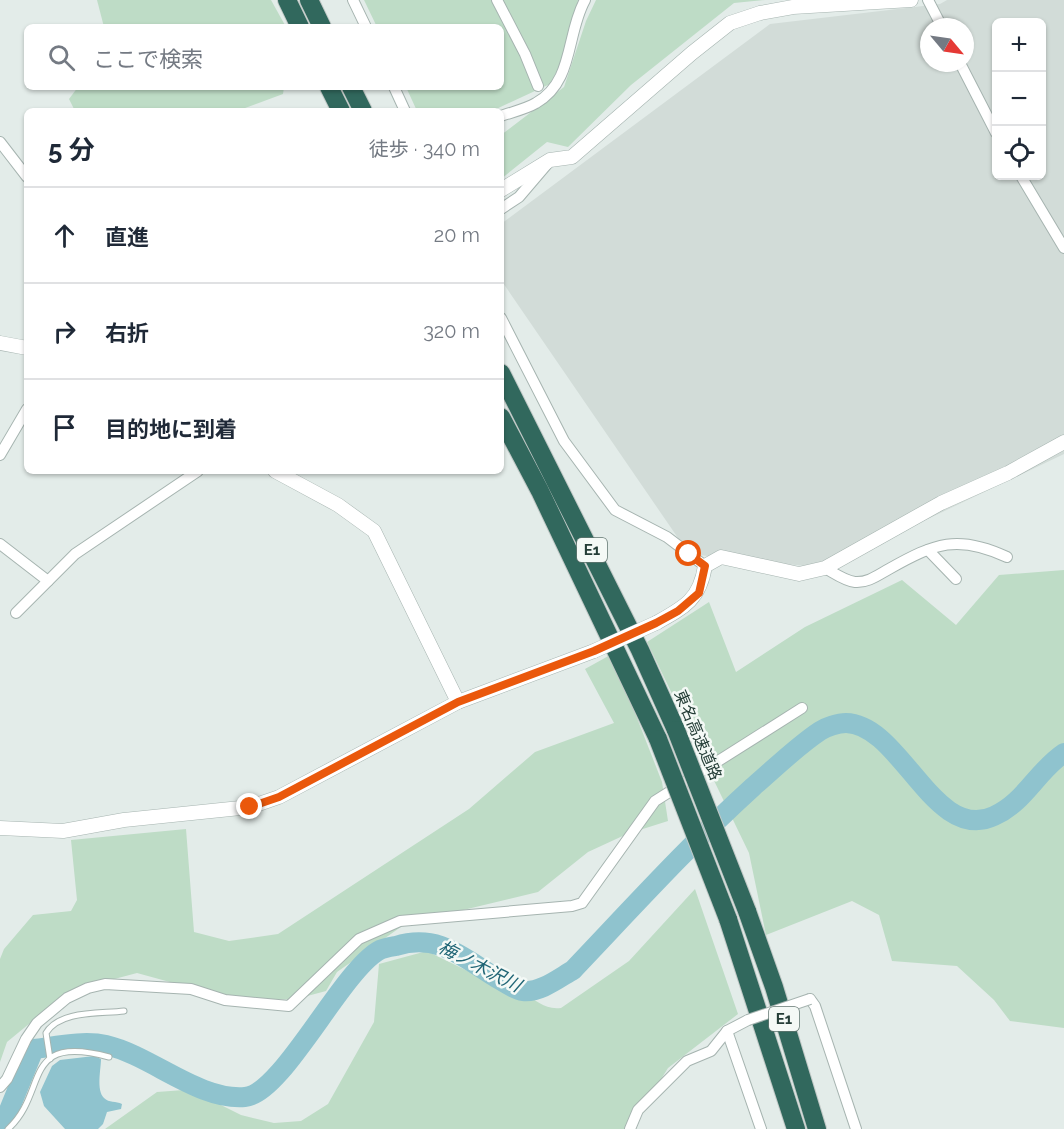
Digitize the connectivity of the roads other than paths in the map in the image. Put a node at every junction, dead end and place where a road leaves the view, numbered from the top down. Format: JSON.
{"nodes":[{"id":1,"x":287,"y":0,"type":"edge"},
{"id":2,"x":309,"y":0,"type":"edge"},
{"id":3,"x":353,"y":0,"type":"edge"},
{"id":4,"x":497,"y":0,"type":"edge"},
{"id":5,"x":585,"y":0,"type":"edge"},
{"id":6,"x":911,"y":0,"type":"edge"},
{"id":7,"x":928,"y":0,"type":"edge"},
{"id":8,"x":937,"y":18,"type":"edge"},
{"id":9,"x":299,"y":24,"type":"edge"},
{"id":10,"x":321,"y":24,"type":"edge"},
{"id":11,"x":365,"y":24,"type":"edge"},
{"id":12,"x":965,"y":72,"type":"edge"},
{"id":13,"x":538,"y":86,"type":"dead end"},
{"id":14,"x":330,"y":90,"type":"edge"},
{"id":15,"x":352,"y":90,"type":"edge"},
{"id":16,"x":395,"y":90,"type":"edge"},
{"id":17,"x":340,"y":108,"type":"edge"},
{"id":18,"x":362,"y":108,"type":"edge"},
{"id":19,"x":404,"y":108,"type":"edge"},
{"id":20,"x":504,"y":115,"type":"edge"},
{"id":21,"x":992,"y":126,"type":"edge"},
{"id":22,"x":0,"y":142,"type":"edge"},
{"id":23,"x":550,"y":160,"type":"junction"},
{"id":24,"x":24,"y":173,"type":"edge"},
{"id":25,"x":1024,"y":180,"type":"edge"},
{"id":26,"x":504,"y":188,"type":"edge"},
{"id":27,"x":504,"y":208,"type":"edge"},
{"id":28,"x":1064,"y":248,"type":"edge"},
{"id":29,"x":504,"y":324,"type":"edge"},
{"id":30,"x":0,"y":343,"type":"edge"},
{"id":31,"x":24,"y":347,"type":"edge"},
{"id":32,"x":504,"y":379,"type":"edge"},
{"id":33,"x":24,"y":414,"type":"edge"},
{"id":34,"x":504,"y":423,"type":"edge"},
{"id":35,"x":1064,"y":442,"type":"edge"},
{"id":36,"x":0,"y":454,"type":"edge"},
{"id":37,"x":194,"y":474,"type":"edge"},
{"id":38,"x":281,"y":474,"type":"edge"},
{"id":39,"x":0,"y":544,"type":"edge"},
{"id":40,"x":928,"y":550,"type":"junction"},
{"id":41,"x":1007,"y":557,"type":"dead end"},
{"id":42,"x":705,"y":566,"type":"junction"},
{"id":43,"x":825,"y":568,"type":"junction"},
{"id":44,"x":956,"y":579,"type":"dead end"},
{"id":45,"x":48,"y":581,"type":"junction"},
{"id":46,"x":16,"y":613,"type":"dead end"},
{"id":47,"x":458,"y":702,"type":"junction"},
{"id":48,"x":802,"y":708,"type":"dead end"},
{"id":49,"x":0,"y":828,"type":"edge"},
{"id":50,"x":124,"y":1011,"type":"dead end"},
{"id":51,"x":37,"y":1023,"type":"junction"},
{"id":52,"x":48,"y":1029,"type":"junction"},
{"id":53,"x":727,"y":1031,"type":"junction"},
{"id":54,"x":109,"y":1057,"type":"dead end"},
{"id":55,"x":51,"y":1059,"type":"junction"},
{"id":56,"x":0,"y":1087,"type":"edge"},
{"id":57,"x":8,"y":1129,"type":"edge"},
{"id":58,"x":630,"y":1129,"type":"edge"},
{"id":59,"x":761,"y":1129,"type":"edge"},
{"id":60,"x":796,"y":1129,"type":"edge"},
{"id":61,"x":817,"y":1129,"type":"edge"},
{"id":62,"x":856,"y":1129,"type":"edge"}],
"edges":[{"from":1,"to":9,"type":"highway"},
{"from":2,"to":10,"type":"highway"},
{"from":3,"to":11,"type":"street"},
{"from":4,"to":13,"type":"street"},
{"from":5,"to":20,"type":"street"},
{"from":6,"to":23,"type":"street"},
{"from":7,"to":8,"type":"street"},
{"from":12,"to":21,"type":"street"},
{"from":14,"to":17,"type":"highway"},
{"from":15,"to":18,"type":"highway"},
{"from":16,"to":19,"type":"street"},
{"from":22,"to":24,"type":"street"},
{"from":23,"to":26,"type":"street"},
{"from":23,"to":27,"type":"street"},
{"from":25,"to":28,"type":"street"},
{"from":29,"to":42,"type":"street"},
{"from":30,"to":31,"type":"street"},
{"from":32,"to":61,"type":"highway","name":"東名高速道路","number":"E1","bridge":true},
{"from":33,"to":36,"type":"street"},
{"from":34,"to":60,"type":"highway","number":"E1","bridge":true},
{"from":35,"to":43,"type":"street"},
{"from":37,"to":45,"type":"street"},
{"from":38,"to":47,"type":"street"},
{"from":39,"to":45,"type":"street"},
{"from":40,"to":41,"type":"street"},
{"from":40,"to":43,"type":"street"},
{"from":40,"to":44,"type":"street"},
{"from":42,"to":43,"type":"street"},
{"from":42,"to":47,"type":"street","bridge":true},
{"from":45,"to":46,"type":"street"},
{"from":47,"to":49,"type":"street"},
{"from":48,"to":51,"type":"street"},
{"from":50,"to":52,"type":"lane"},
{"from":51,"to":52,"type":"lane"},
{"from":51,"to":56,"type":"street"},
{"from":52,"to":55,"type":"lane"},
{"from":53,"to":58,"type":"street"},
{"from":53,"to":59,"type":"street"},
{"from":53,"to":62,"type":"street","bridge":true},
{"from":54,"to":55,"type":"lane"},
{"from":55,"to":57,"type":"lane"}]}
